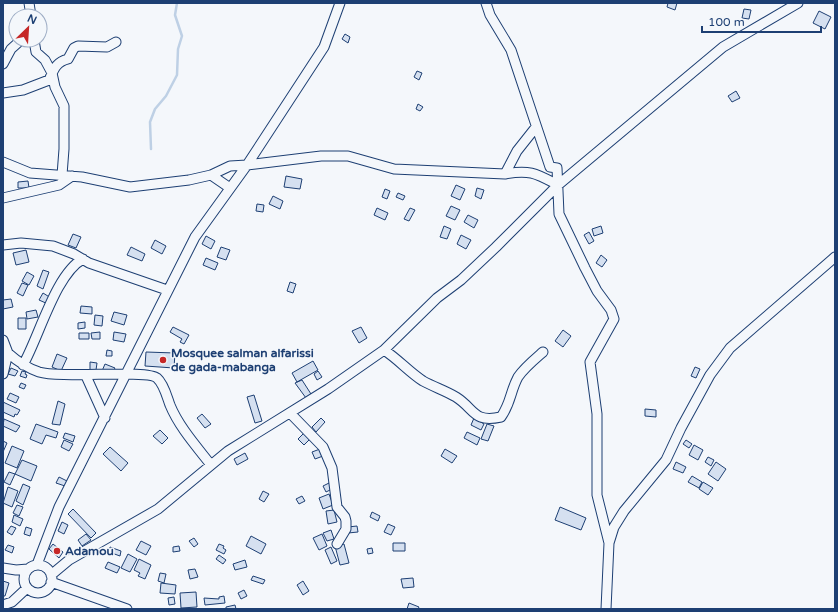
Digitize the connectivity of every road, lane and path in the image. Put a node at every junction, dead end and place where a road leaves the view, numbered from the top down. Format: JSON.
{"nodes":[{"id":1,"x":486,"y":3,"type":"edge"},
{"id":2,"x":798,"y":3,"type":"edge"},
{"id":3,"x":341,"y":4,"type":"edge"},
{"id":4,"x":116,"y":42,"type":"dead end"},
{"id":5,"x":12,"y":48,"type":"edge"},
{"id":6,"x":35,"y":48,"type":"edge"},
{"id":7,"x":3,"y":64,"type":"edge"},
{"id":8,"x":52,"y":74,"type":"junction"},
{"id":9,"x":3,"y":93,"type":"edge"},
{"id":10,"x":536,"y":127,"type":"junction"},
{"id":11,"x":3,"y":162,"type":"edge"},
{"id":12,"x":247,"y":165,"type":"junction"},
{"id":13,"x":506,"y":174,"type":"junction"},
{"id":14,"x":62,"y":175,"type":"junction"},
{"id":15,"x":211,"y":175,"type":"junction"},
{"id":16,"x":72,"y":176,"type":"junction"},
{"id":17,"x":558,"y":185,"type":"junction"},
{"id":18,"x":230,"y":188,"type":"junction"},
{"id":19,"x":3,"y":198,"type":"edge"},
{"id":20,"x":3,"y":245,"type":"edge"},
{"id":21,"x":835,"y":257,"type":"edge"},
{"id":22,"x":83,"y":260,"type":"junction"},
{"id":23,"x":167,"y":290,"type":"junction"},
{"id":24,"x":3,"y":340,"type":"edge"},
{"id":25,"x":384,"y":350,"type":"junction"},
{"id":26,"x":543,"y":352,"type":"dead end"},
{"id":27,"x":8,"y":353,"type":"junction"},
{"id":28,"x":23,"y":365,"type":"junction"},
{"id":29,"x":3,"y":374,"type":"edge"},
{"id":30,"x":127,"y":375,"type":"junction"},
{"id":31,"x":86,"y":376,"type":"junction"},
{"id":32,"x":290,"y":413,"type":"junction"},
{"id":33,"x":105,"y":418,"type":"junction"},
{"id":34,"x":211,"y":465,"type":"junction"},
{"id":35,"x":609,"y":543,"type":"junction"},
{"id":36,"x":337,"y":544,"type":"dead end"},
{"id":37,"x":38,"y":565,"type":"junction"},
{"id":38,"x":3,"y":568,"type":"edge"},
{"id":39,"x":28,"y":570,"type":"junction"},
{"id":40,"x":51,"y":578,"type":"junction"},
{"id":41,"x":26,"y":588,"type":"junction"},
{"id":42,"x":8,"y":605,"type":"edge"},
{"id":43,"x":127,"y":609,"type":"edge"},
{"id":44,"x":606,"y":609,"type":"edge"}],
"edges":[{"from":1,"to":10,"type":"street"},
{"from":2,"to":17,"type":"street"},
{"from":3,"to":12,"type":"street"},
{"from":4,"to":8,"type":"street"},
{"from":5,"to":7,"type":"street"},
{"from":6,"to":8,"type":"street"},
{"from":8,"to":9,"type":"street"},
{"from":8,"to":14,"type":"street"},
{"from":10,"to":13,"type":"street"},
{"from":10,"to":17,"type":"street"},
{"from":11,"to":14,"type":"street"},
{"from":12,"to":13,"type":"street"},
{"from":12,"to":15,"type":"street"},
{"from":12,"to":18,"type":"street"},
{"from":13,"to":17,"type":"street"},
{"from":14,"to":16,"type":"street"},
{"from":15,"to":16,"type":"street"},
{"from":15,"to":18,"type":"street"},
{"from":16,"to":19,"type":"street"},
{"from":17,"to":25,"type":"street"},
{"from":17,"to":35,"type":"street"},
{"from":18,"to":23,"type":"street"},
{"from":20,"to":22,"type":"street"},
{"from":21,"to":35,"type":"street"},
{"from":22,"to":23,"type":"street"},
{"from":22,"to":28,"type":"street"},
{"from":23,"to":30,"type":"street"},
{"from":24,"to":27,"type":"street"},
{"from":25,"to":26,"type":"street"},
{"from":25,"to":32,"type":"street"},
{"from":27,"to":28,"type":"street"},
{"from":27,"to":29,"type":"street"},
{"from":28,"to":31,"type":"street"},
{"from":30,"to":31,"type":"street"},
{"from":30,"to":33,"type":"street"},
{"from":30,"to":34,"type":"street"},
{"from":31,"to":33,"type":"street"},
{"from":32,"to":34,"type":"street"},
{"from":32,"to":36,"type":"street"},
{"from":33,"to":37,"type":"street"},
{"from":34,"to":40,"type":"street"},
{"from":35,"to":44,"type":"street"},
{"from":37,"to":39,"type":"street"},
{"from":37,"to":40,"type":"street"},
{"from":38,"to":39,"type":"street"},
{"from":39,"to":41,"type":"street"},
{"from":40,"to":41,"type":"street"},
{"from":40,"to":43,"type":"street"},
{"from":41,"to":42,"type":"street"}]}
